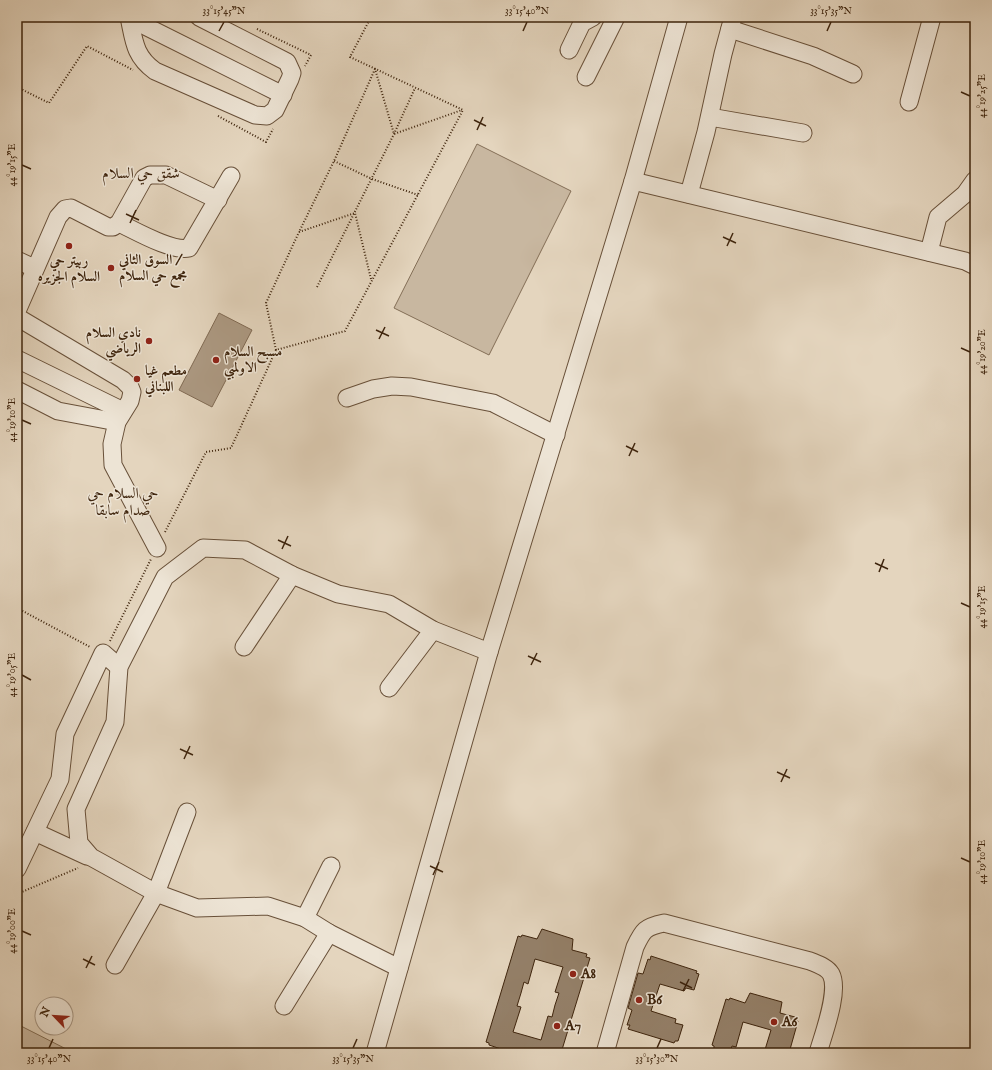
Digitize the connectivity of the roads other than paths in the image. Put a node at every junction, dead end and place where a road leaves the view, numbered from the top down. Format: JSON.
{"nodes":[{"id":1,"x":132,"y":17,"type":"edge"},
{"id":2,"x":199,"y":17,"type":"edge"},
{"id":3,"x":593,"y":17,"type":"edge"},
{"id":4,"x":616,"y":17,"type":"edge"},
{"id":5,"x":932,"y":17,"type":"edge"},
{"id":6,"x":677,"y":18,"type":"edge"},
{"id":7,"x":731,"y":23,"type":"edge"},
{"id":8,"x":568,"y":50,"type":"dead end"},
{"id":9,"x":853,"y":74,"type":"dead end"},
{"id":10,"x":586,"y":77,"type":"dead end"},
{"id":11,"x":283,"y":95,"type":"junction"},
{"id":12,"x":908,"y":102,"type":"dead end"},
{"id":13,"x":710,"y":117,"type":"junction"},
{"id":14,"x":803,"y":133,"type":"dead end"},
{"id":15,"x":231,"y":176,"type":"dead end"},
{"id":16,"x":975,"y":180,"type":"edge"},
{"id":17,"x":633,"y":181,"type":"junction"},
{"id":18,"x":689,"y":194,"type":"junction"},
{"id":19,"x":218,"y":200,"type":"junction"},
{"id":20,"x":119,"y":223,"type":"junction"},
{"id":21,"x":929,"y":252,"type":"junction"},
{"id":22,"x":17,"y":260,"type":"edge"},
{"id":23,"x":975,"y":266,"type":"edge"},
{"id":24,"x":34,"y":268,"type":"junction"},
{"id":25,"x":17,"y":311,"type":"edge"},
{"id":26,"x":17,"y":317,"type":"edge"},
{"id":27,"x":17,"y":360,"type":"edge"},
{"id":28,"x":17,"y":390,"type":"edge"},
{"id":29,"x":347,"y":398,"type":"dead end"},
{"id":30,"x":120,"y":416,"type":"junction"},
{"id":31,"x":556,"y":434,"type":"junction"},
{"id":32,"x":157,"y":548,"type":"road end"},
{"id":33,"x":292,"y":575,"type":"junction"},
{"id":34,"x":433,"y":630,"type":"junction"},
{"id":35,"x":244,"y":647,"type":"dead end"},
{"id":36,"x":490,"y":652,"type":"junction"},
{"id":37,"x":120,"y":667,"type":"junction"},
{"id":38,"x":389,"y":688,"type":"dead end"},
{"id":39,"x":186,"y":812,"type":"dead end"},
{"id":40,"x":34,"y":832,"type":"junction"},
{"id":41,"x":22,"y":846,"type":"edge"},
{"id":42,"x":96,"y":860,"type":"junction"},
{"id":43,"x":331,"y":866,"type":"dead end"},
{"id":44,"x":17,"y":869,"type":"edge"},
{"id":45,"x":156,"y":893,"type":"junction"},
{"id":46,"x":305,"y":918,"type":"junction"},
{"id":47,"x":329,"y":933,"type":"junction"},
{"id":48,"x":115,"y":965,"type":"dead end"},
{"id":49,"x":399,"y":968,"type":"junction"},
{"id":50,"x":284,"y":1006,"type":"dead end"},
{"id":51,"x":375,"y":1053,"type":"edge"},
{"id":52,"x":604,"y":1053,"type":"edge"},
{"id":53,"x":818,"y":1053,"type":"edge"}],
"edges":[{"from":1,"to":11,"type":"street"},
{"from":1,"to":11,"type":"street"},
{"from":2,"to":11,"type":"street"},
{"from":3,"to":8,"type":"street"},
{"from":4,"to":10,"type":"street"},
{"from":5,"to":12,"type":"street"},
{"from":6,"to":17,"type":"street"},
{"from":7,"to":9,"type":"street"},
{"from":7,"to":13,"type":"street"},
{"from":13,"to":14,"type":"street"},
{"from":13,"to":18,"type":"street"},
{"from":15,"to":19,"type":"street"},
{"from":16,"to":21,"type":"street"},
{"from":17,"to":18,"type":"street"},
{"from":17,"to":31,"type":"street"},
{"from":18,"to":21,"type":"street"},
{"from":19,"to":20,"type":"street"},
{"from":19,"to":20,"type":"street"},
{"from":20,"to":24,"type":"street"},
{"from":21,"to":23,"type":"street"},
{"from":22,"to":24,"type":"street"},
{"from":24,"to":25,"type":"street"},
{"from":26,"to":30,"type":"street"},
{"from":27,"to":30,"type":"street"},
{"from":28,"to":30,"type":"street"},
{"from":29,"to":31,"type":"street"},
{"from":30,"to":32,"type":"street"},
{"from":31,"to":36,"type":"street"},
{"from":33,"to":34,"type":"street"},
{"from":33,"to":35,"type":"street"},
{"from":33,"to":37,"type":"street"},
{"from":34,"to":36,"type":"street"},
{"from":34,"to":38,"type":"street"},
{"from":36,"to":49,"type":"street"},
{"from":37,"to":40,"type":"street"},
{"from":37,"to":42,"type":"street"},
{"from":39,"to":45,"type":"street"},
{"from":40,"to":41,"type":"street"},
{"from":40,"to":42,"type":"street"},
{"from":41,"to":44,"type":"street"},
{"from":42,"to":45,"type":"street"},
{"from":43,"to":46,"type":"street"},
{"from":45,"to":46,"type":"street"},
{"from":45,"to":48,"type":"street"},
{"from":46,"to":47,"type":"street"},
{"from":47,"to":49,"type":"street"},
{"from":47,"to":50,"type":"street"},
{"from":49,"to":51,"type":"street"},
{"from":52,"to":53,"type":"street"}]}
